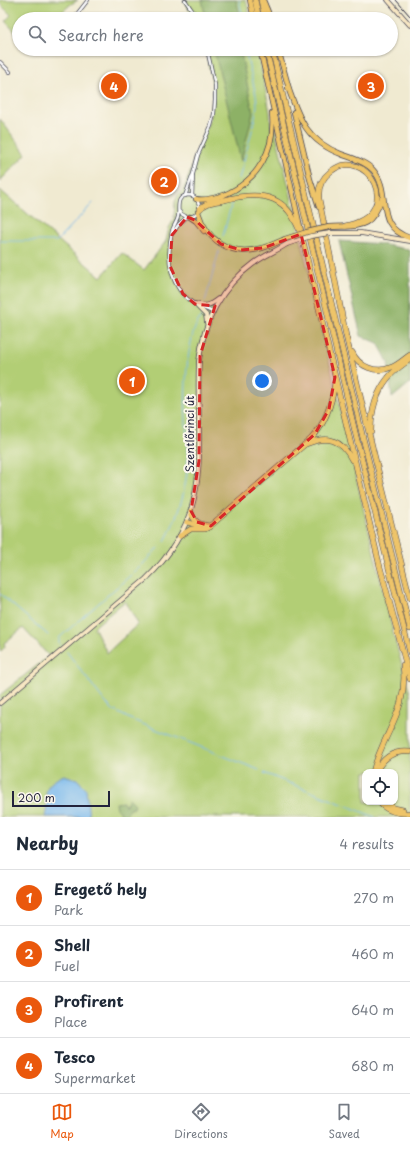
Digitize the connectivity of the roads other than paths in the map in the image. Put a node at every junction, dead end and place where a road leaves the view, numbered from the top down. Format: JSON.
{"nodes":[{"id":1,"x":88,"y":0,"type":"edge"},
{"id":2,"x":185,"y":0,"type":"edge"},
{"id":3,"x":250,"y":0,"type":"edge"},
{"id":4,"x":255,"y":0,"type":"edge"},
{"id":5,"x":262,"y":0,"type":"edge"},
{"id":6,"x":388,"y":0,"type":"edge"},
{"id":7,"x":78,"y":12,"type":"edge"},
{"id":8,"x":193,"y":12,"type":"edge"},
{"id":9,"x":253,"y":12,"type":"edge"},
{"id":10,"x":258,"y":12,"type":"edge"},
{"id":11,"x":264,"y":12,"type":"edge"},
{"id":12,"x":268,"y":12,"type":"edge"},
{"id":13,"x":410,"y":25,"type":"edge"},
{"id":14,"x":209,"y":56,"type":"edge"},
{"id":15,"x":262,"y":56,"type":"edge"},
{"id":16,"x":268,"y":56,"type":"edge"},
{"id":17,"x":274,"y":56,"type":"edge"},
{"id":18,"x":280,"y":56,"type":"edge"},
{"id":19,"x":0,"y":62,"type":"edge"},
{"id":20,"x":10,"y":72,"type":"dead end"},
{"id":21,"x":288,"y":87,"type":"junction"},
{"id":22,"x":270,"y":95,"type":"junction"},
{"id":23,"x":193,"y":174,"type":"junction"},
{"id":24,"x":185,"y":196,"type":"junction"},
{"id":25,"x":383,"y":196,"type":"junction"},
{"id":26,"x":194,"y":197,"type":"junction"},
{"id":27,"x":179,"y":211,"type":"junction"},
{"id":28,"x":198,"y":211,"type":"junction"},
{"id":29,"x":188,"y":217,"type":"junction"},
{"id":30,"x":323,"y":222,"type":"junction"},
{"id":31,"x":346,"y":226,"type":"junction"},
{"id":32,"x":210,"y":234,"type":"junction"},
{"id":33,"x":172,"y":235,"type":"junction"},
{"id":34,"x":410,"y":239,"type":"edge"},
{"id":35,"x":303,"y":241,"type":"junction"},
{"id":36,"x":286,"y":242,"type":"junction"},
{"id":37,"x":220,"y":298,"type":"junction"},
{"id":38,"x":195,"y":304,"type":"junction"},
{"id":39,"x":212,"y":312,"type":"junction"},
{"id":40,"x":207,"y":325,"type":"junction"},
{"id":41,"x":346,"y":336,"type":"junction"},
{"id":42,"x":410,"y":355,"type":"edge"},
{"id":43,"x":410,"y":359,"type":"edge"},
{"id":44,"x":335,"y":377,"type":"junction"},
{"id":45,"x":304,"y":446,"type":"junction"},
{"id":46,"x":373,"y":450,"type":"junction"},
{"id":47,"x":357,"y":471,"type":"junction"},
{"id":48,"x":191,"y":511,"type":"junction"},
{"id":49,"x":187,"y":522,"type":"junction"},
{"id":50,"x":211,"y":526,"type":"junction"},
{"id":51,"x":194,"y":529,"type":"junction"},
{"id":52,"x":180,"y":536,"type":"junction"},
{"id":53,"x":410,"y":598,"type":"edge"},
{"id":54,"x":395,"y":625,"type":"junction"},
{"id":55,"x":410,"y":629,"type":"edge"},
{"id":56,"x":410,"y":653,"type":"edge"},
{"id":57,"x":410,"y":679,"type":"edge"},
{"id":58,"x":0,"y":703,"type":"edge"},
{"id":59,"x":410,"y":752,"type":"edge"},
{"id":60,"x":374,"y":769,"type":"edge"},
{"id":61,"x":378,"y":769,"type":"edge"},
{"id":62,"x":382,"y":805,"type":"edge"},
{"id":63,"x":389,"y":805,"type":"edge"},
{"id":64,"x":410,"y":812,"type":"edge"}],
"edges":[{"from":1,"to":7,"type":"street"},
{"from":2,"to":8,"type":"street"},
{"from":3,"to":9,"type":"main road"},
{"from":4,"to":10,"type":"highway"},
{"from":5,"to":11,"type":"highway"},
{"from":5,"to":12,"type":"main road"},
{"from":6,"to":13,"type":"main road"},
{"from":14,"to":23,"type":"street"},
{"from":15,"to":22,"type":"main road"},
{"from":16,"to":56,"type":"highway"},
{"from":17,"to":55,"type":"highway"},
{"from":18,"to":21,"type":"main road"},
{"from":19,"to":20,"type":"street"},
{"from":21,"to":25,"type":"main road"},
{"from":21,"to":30,"type":"main road"},
{"from":22,"to":26,"type":"main road"},
{"from":22,"to":35,"type":"main road"},
{"from":23,"to":24,"type":"street"},
{"from":23,"to":26,"type":"street"},
{"from":24,"to":26,"type":"street"},
{"from":24,"to":27,"type":"street"},
{"from":25,"to":31,"type":"main road"},
{"from":25,"to":34,"type":"main road"},
{"from":26,"to":28,"type":"street"},
{"from":27,"to":29,"type":"street"},
{"from":27,"to":33,"type":"street"},
{"from":28,"to":29,"type":"street"},
{"from":28,"to":32,"type":"main road"},
{"from":28,"to":35,"type":"highway"},
{"from":29,"to":32,"type":"main road"},
{"from":29,"to":33,"type":"street"},
{"from":30,"to":31,"type":"highway"},
{"from":30,"to":41,"type":"highway"},
{"from":31,"to":36,"type":"main road","bridge":true},
{"from":32,"to":36,"type":"main road"},
{"from":33,"to":38,"type":"street"},
{"from":34,"to":36,"type":"main road","name":"Szentlőrinci út","bridge":true},
{"from":35,"to":44,"type":"highway"},
{"from":36,"to":37,"type":"main road","name":"Szentlőrinci út"},
{"from":37,"to":38,"type":"main road"},
{"from":37,"to":39,"type":"main road","name":"Szentlőrinci út"},
{"from":38,"to":39,"type":"street"},
{"from":38,"to":40,"type":"main road"},
{"from":39,"to":40,"type":"main road","name":"Szentlőrinci út"},
{"from":40,"to":48,"type":"main road","name":"Szentlőrinci út"},
{"from":41,"to":42,"type":"highway"},
{"from":41,"to":46,"type":"highway"},
{"from":43,"to":46,"type":"highway"},
{"from":44,"to":45,"type":"highway"},
{"from":44,"to":47,"type":"highway"},
{"from":45,"to":47,"type":"highway"},
{"from":45,"to":50,"type":"highway"},
{"from":46,"to":53,"type":"highway"},
{"from":47,"to":54,"type":"highway"},
{"from":48,"to":49,"type":"main road","name":"Szentlőrinci út"},
{"from":48,"to":50,"type":"highway"},
{"from":49,"to":50,"type":"highway"},
{"from":49,"to":51,"type":"highway"},
{"from":49,"to":52,"type":"main road","name":"Szentlőrinci út"},
{"from":50,"to":51,"type":"highway"},
{"from":51,"to":52,"type":"highway"},
{"from":52,"to":58,"type":"main road","name":"Szentlőrinci út"},
{"from":54,"to":57,"type":"highway"},
{"from":54,"to":60,"type":"highway"},
{"from":59,"to":61,"type":"highway"},
{"from":62,"to":64,"type":"highway"},
{"from":63,"to":64,"type":"highway"}]}
